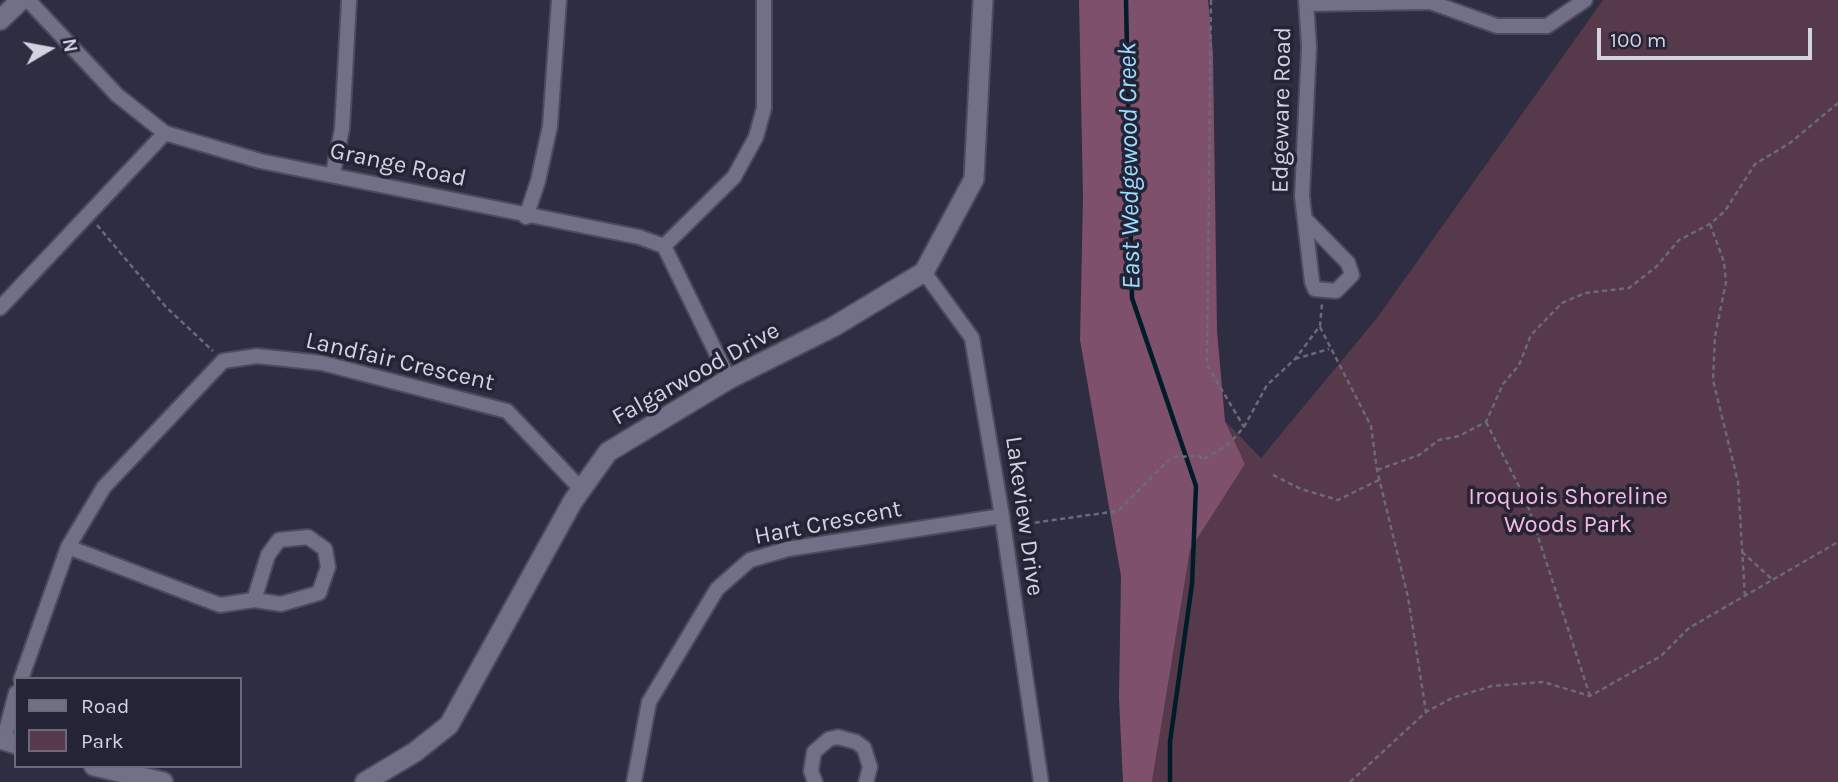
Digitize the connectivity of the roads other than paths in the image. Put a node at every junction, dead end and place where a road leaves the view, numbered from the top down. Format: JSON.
{"nodes":[{"id":1,"x":21,"y":0,"type":"edge"},
{"id":2,"x":28,"y":0,"type":"edge"},
{"id":3,"x":349,"y":0,"type":"edge"},
{"id":4,"x":559,"y":0,"type":"edge"},
{"id":5,"x":764,"y":0,"type":"edge"},
{"id":6,"x":983,"y":0,"type":"edge"},
{"id":7,"x":1585,"y":0,"type":"edge"},
{"id":8,"x":1306,"y":2,"type":"edge"},
{"id":9,"x":0,"y":20,"type":"edge"},
{"id":10,"x":165,"y":133,"type":"junction"},
{"id":11,"x":333,"y":173,"type":"junction"},
{"id":12,"x":526,"y":217,"type":"junction"},
{"id":13,"x":1307,"y":220,"type":"junction"},
{"id":14,"x":664,"y":246,"type":"junction"},
{"id":15,"x":924,"y":272,"type":"junction"},
{"id":16,"x":0,"y":308,"type":"edge"},
{"id":17,"x":729,"y":379,"type":"junction"},
{"id":18,"x":581,"y":489,"type":"junction"},
{"id":19,"x":1002,"y":516,"type":"junction"},
{"id":20,"x":68,"y":547,"type":"junction"},
{"id":21,"x":254,"y":600,"type":"junction"},
{"id":22,"x":22,"y":677,"type":"edge"},
{"id":23,"x":14,"y":703,"type":"edge"},
{"id":24,"x":6,"y":741,"type":"edge"},
{"id":25,"x":103,"y":768,"type":"edge"},
{"id":26,"x":370,"y":781,"type":"edge"},
{"id":27,"x":163,"y":782,"type":"edge"},
{"id":28,"x":634,"y":782,"type":"edge"},
{"id":29,"x":815,"y":782,"type":"edge"},
{"id":30,"x":866,"y":782,"type":"edge"},
{"id":31,"x":1041,"y":782,"type":"edge"}],
"edges":[{"from":1,"to":9,"type":"street"},
{"from":2,"to":10,"type":"street","name":"Grange Road"},
{"from":3,"to":11,"type":"street"},
{"from":4,"to":12,"type":"street"},
{"from":5,"to":14,"type":"street"},
{"from":6,"to":15,"type":"street"},
{"from":7,"to":8,"type":"street"},
{"from":8,"to":13,"type":"street","name":"Edgeware Road"},
{"from":10,"to":11,"type":"street","name":"Grange Road"},
{"from":10,"to":16,"type":"street"},
{"from":11,"to":12,"type":"street","name":"Grange Road"},
{"from":12,"to":14,"type":"street","name":"Grange Road"},
{"from":13,"to":13,"type":"street","name":"Edgeware Road"},
{"from":14,"to":17,"type":"street"},
{"from":15,"to":17,"type":"street","name":"Falgarwood Drive"},
{"from":15,"to":19,"type":"street","name":"Lakeview Drive"},
{"from":17,"to":18,"type":"street","name":"Falgarwood Drive"},
{"from":18,"to":20,"type":"street","name":"Landfair Crescent"},
{"from":18,"to":26,"type":"street","name":"Falgarwood Drive"},
{"from":19,"to":28,"type":"street","name":"Hart Crescent"},
{"from":19,"to":31,"type":"street","name":"Lakeview Drive"},
{"from":20,"to":21,"type":"street"},
{"from":20,"to":22,"type":"street"},
{"from":21,"to":21,"type":"street"},
{"from":23,"to":24,"type":"street"},
{"from":25,"to":27,"type":"street"},
{"from":29,"to":30,"type":"street"}]}
